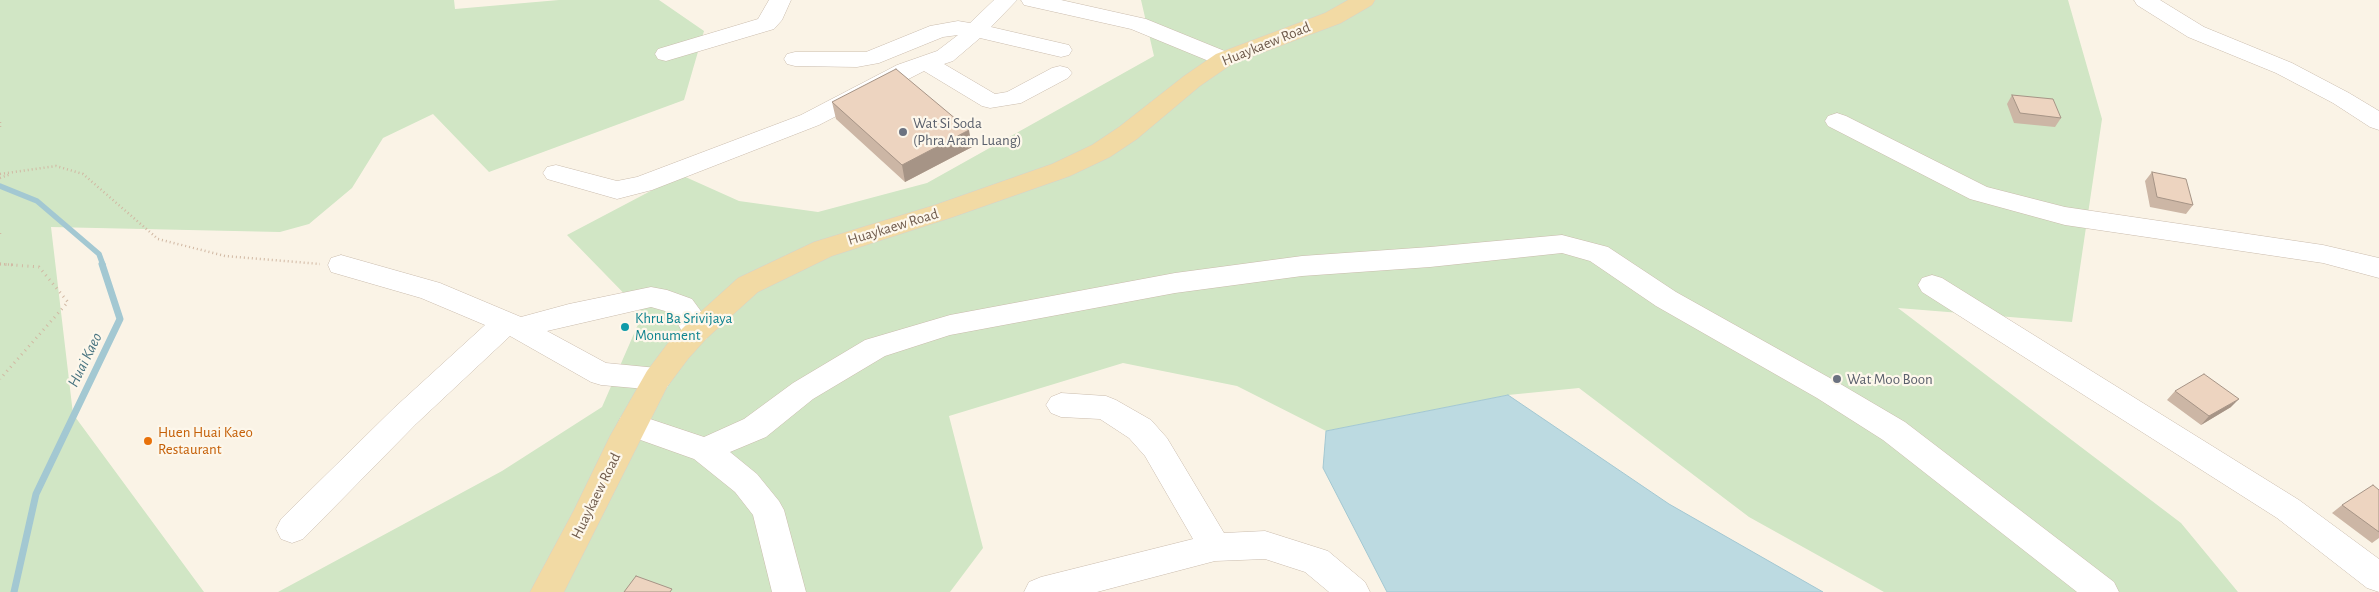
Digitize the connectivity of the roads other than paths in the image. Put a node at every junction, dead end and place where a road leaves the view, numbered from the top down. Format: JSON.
{"nodes":[{"id":1,"x":780,"y":0,"type":"edge"},
{"id":2,"x":1006,"y":0,"type":"edge"},
{"id":3,"x":1032,"y":0,"type":"edge"},
{"id":4,"x":1364,"y":0,"type":"edge"},
{"id":5,"x":2145,"y":0,"type":"edge"},
{"id":6,"x":974,"y":30,"type":"junction"},
{"id":7,"x":1061,"y":50,"type":"dead end"},
{"id":8,"x":666,"y":54,"type":"dead end"},
{"id":9,"x":795,"y":59,"type":"dead end"},
{"id":10,"x":1224,"y":59,"type":"junction"},
{"id":11,"x":926,"y":63,"type":"junction"},
{"id":12,"x":1060,"y":73,"type":"dead end"},
{"id":13,"x":1837,"y":120,"type":"dead end"},
{"id":14,"x":2379,"y":122,"type":"edge"},
{"id":15,"x":556,"y":173,"type":"dead end"},
{"id":16,"x":341,"y":265,"type":"road end"},
{"id":17,"x":2379,"y":268,"type":"edge"},
{"id":18,"x":1932,"y":285,"type":"dead end"},
{"id":19,"x":512,"y":325,"type":"junction"},
{"id":20,"x":696,"y":332,"type":"junction"},
{"id":21,"x":657,"y":379,"type":"junction"},
{"id":22,"x":1061,"y":405,"type":"dead end"},
{"id":23,"x":632,"y":425,"type":"junction"},
{"id":24,"x":705,"y":450,"type":"junction"},
{"id":25,"x":292,"y":529,"type":"dead end"},
{"id":26,"x":1215,"y":547,"type":"junction"},
{"id":27,"x":2379,"y":578,"type":"edge"},
{"id":28,"x":548,"y":592,"type":"edge"},
{"id":29,"x":789,"y":592,"type":"edge"},
{"id":30,"x":1041,"y":592,"type":"edge"},
{"id":31,"x":1353,"y":592,"type":"edge"},
{"id":32,"x":2102,"y":592,"type":"edge"}],
"edges":[{"from":1,"to":8,"type":"street"},
{"from":2,"to":6,"type":"street"},
{"from":3,"to":10,"type":"street"},
{"from":4,"to":10,"type":"main road","name":"Huaykaew Road"},
{"from":5,"to":14,"type":"street"},
{"from":6,"to":7,"type":"street"},
{"from":6,"to":9,"type":"street"},
{"from":6,"to":11,"type":"street"},
{"from":10,"to":20,"type":"main road","name":"Huaykaew Road"},
{"from":11,"to":12,"type":"street"},
{"from":11,"to":15,"type":"street"},
{"from":13,"to":17,"type":"street"},
{"from":16,"to":19,"type":"street"},
{"from":18,"to":27,"type":"street"},
{"from":19,"to":20,"type":"street"},
{"from":19,"to":21,"type":"street"},
{"from":19,"to":25,"type":"street"},
{"from":20,"to":21,"type":"main road","name":"Huaykaew Road"},
{"from":21,"to":23,"type":"main road","name":"Huaykaew Road"},
{"from":22,"to":26,"type":"street"},
{"from":23,"to":24,"type":"street"},
{"from":23,"to":28,"type":"main road","name":"Huaykaew Road"},
{"from":24,"to":29,"type":"street"},
{"from":24,"to":32,"type":"street"},
{"from":26,"to":30,"type":"street"},
{"from":26,"to":31,"type":"street"}]}
